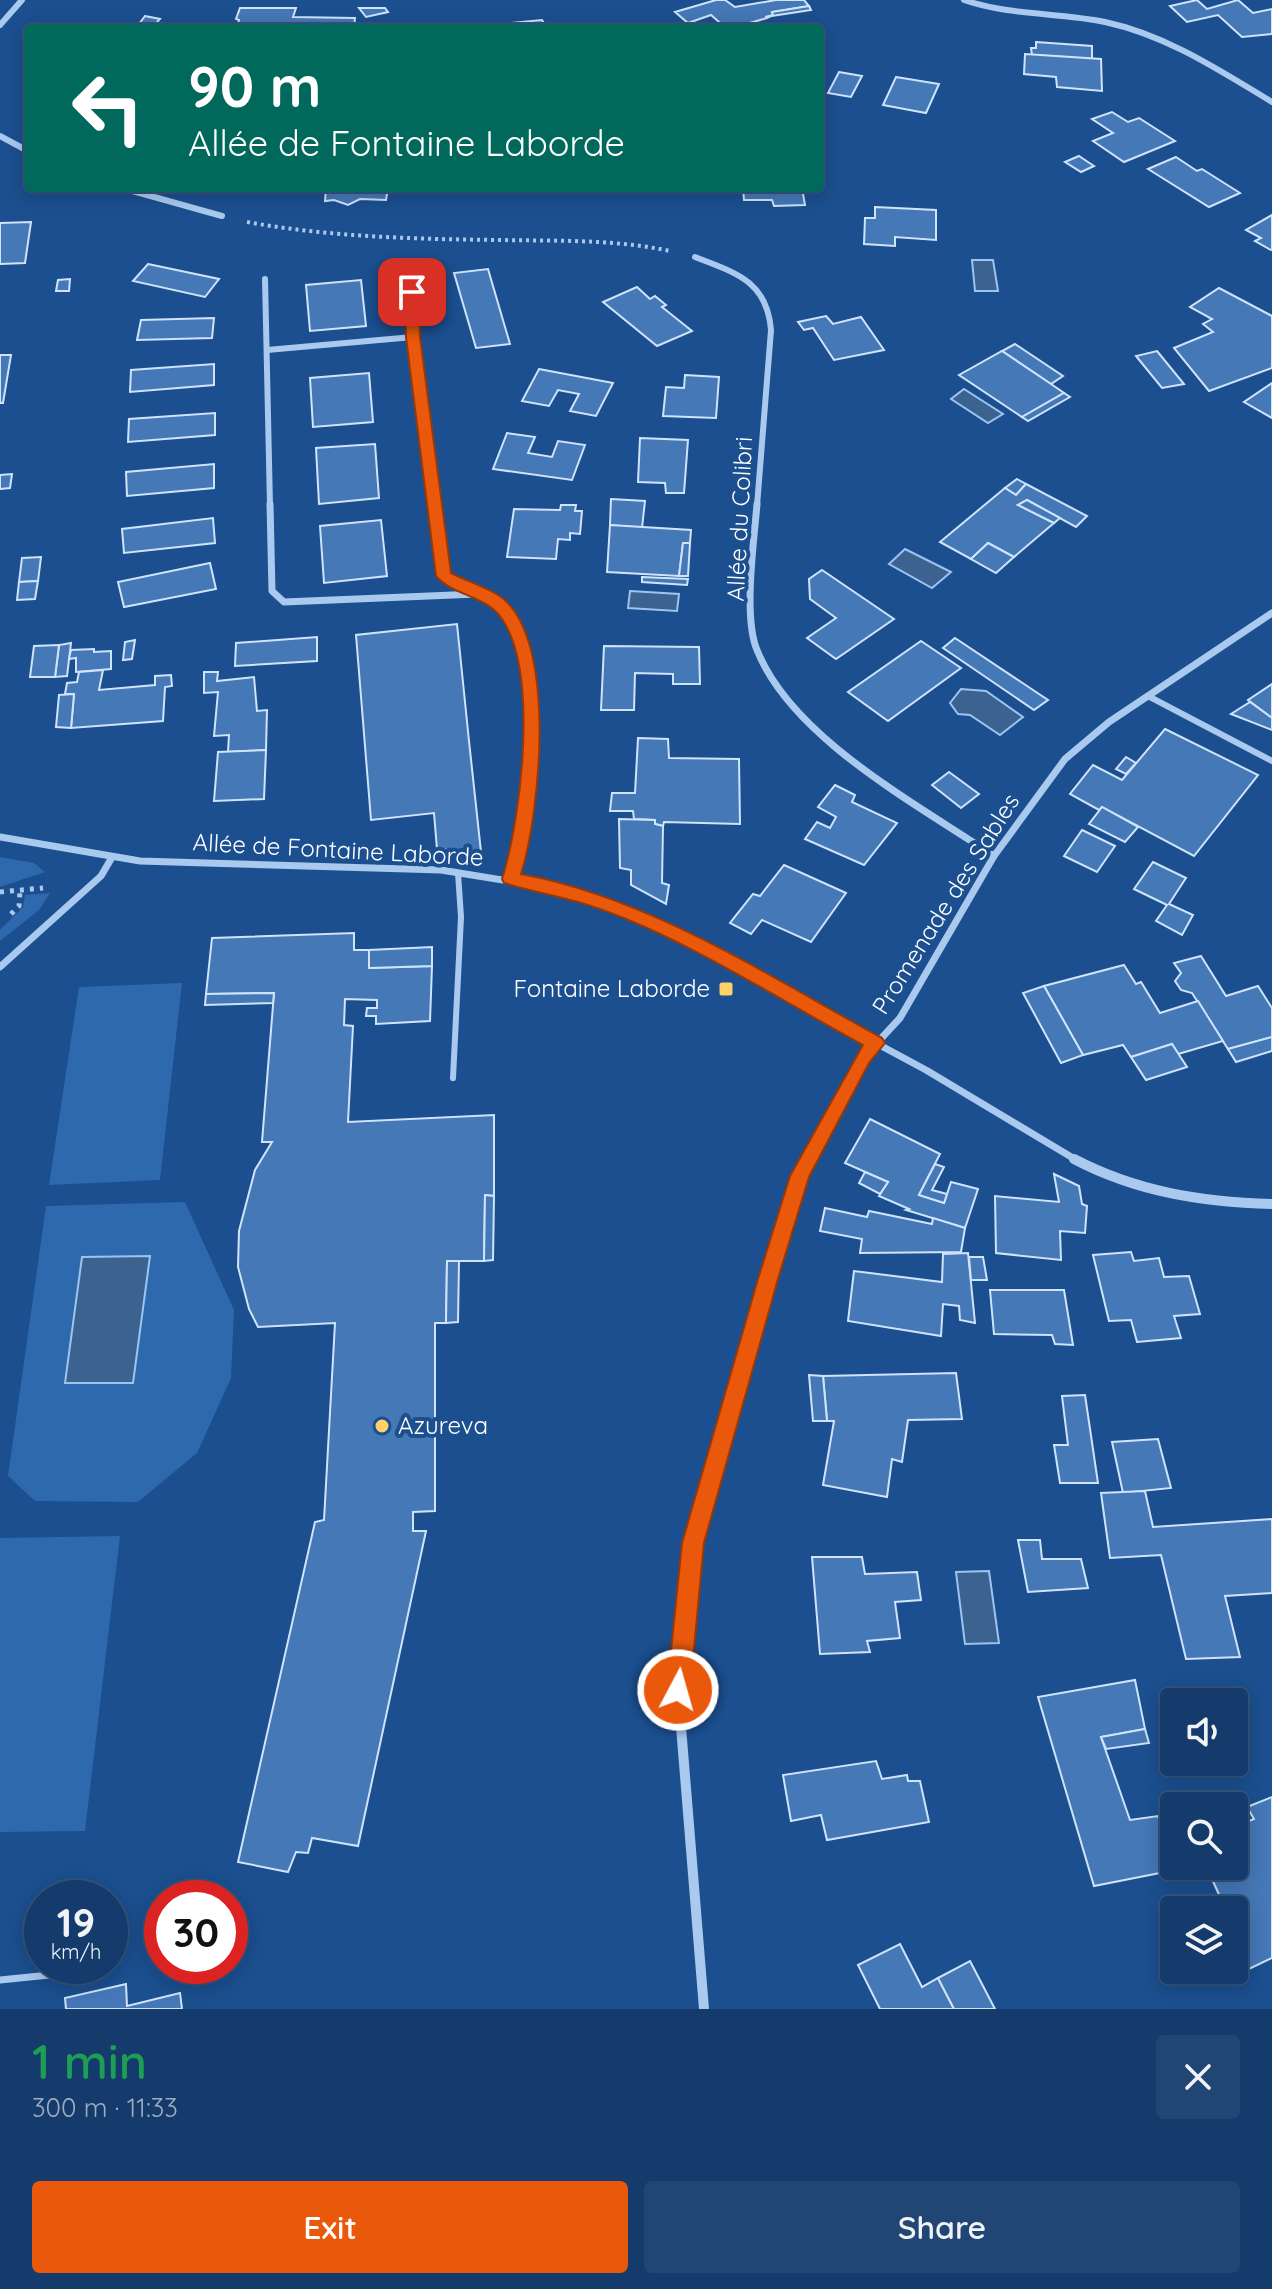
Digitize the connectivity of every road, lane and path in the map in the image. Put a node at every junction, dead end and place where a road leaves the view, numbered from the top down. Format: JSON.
{"nodes":[{"id":1,"x":22,"y":0,"type":"edge"},
{"id":2,"x":964,"y":0,"type":"edge"},
{"id":3,"x":0,"y":25,"type":"edge"},
{"id":4,"x":1272,"y":102,"type":"edge"},
{"id":5,"x":0,"y":136,"type":"edge"},
{"id":6,"x":24,"y":149,"type":"edge"},
{"id":7,"x":136,"y":192,"type":"edge"},
{"id":8,"x":222,"y":216,"type":"joint"},
{"id":9,"x":695,"y":257,"type":"joint"},
{"id":10,"x":411,"y":269,"type":"dead end"},
{"id":11,"x":265,"y":279,"type":"dead end"},
{"id":12,"x":413,"y":337,"type":"junction"},
{"id":13,"x":267,"y":350,"type":"junction"},
{"id":14,"x":482,"y":594,"type":"junction"},
{"id":15,"x":1272,"y":613,"type":"edge"},
{"id":16,"x":1148,"y":696,"type":"junction"},
{"id":17,"x":1272,"y":761,"type":"edge"},
{"id":18,"x":0,"y":837,"type":"edge"},
{"id":19,"x":994,"y":856,"type":"junction"},
{"id":20,"x":111,"y":859,"type":"junction"},
{"id":21,"x":458,"y":873,"type":"junction"},
{"id":22,"x":510,"y":879,"type":"junction"},
{"id":23,"x":50,"y":887,"type":"dead end"},
{"id":24,"x":20,"y":890,"type":"junction"},
{"id":25,"x":0,"y":892,"type":"edge"},
{"id":26,"x":10,"y":916,"type":"dead end"},
{"id":27,"x":0,"y":967,"type":"edge"},
{"id":28,"x":876,"y":1043,"type":"junction"},
{"id":29,"x":453,"y":1078,"type":"dead end"},
{"id":30,"x":1272,"y":1204,"type":"edge"},
{"id":31,"x":24,"y":1978,"type":"edge"},
{"id":32,"x":0,"y":1980,"type":"edge"},
{"id":33,"x":704,"y":2009,"type":"edge"}],
"edges":[{"from":1,"to":3,"type":"street"},
{"from":2,"to":4,"type":"street"},
{"from":5,"to":6,"type":"street"},
{"from":7,"to":8,"type":"street"},
{"from":8,"to":9,"type":"path"},
{"from":9,"to":19,"type":"street","name":"Allée du Colibri"},
{"from":10,"to":12,"type":"street"},
{"from":11,"to":13,"type":"street"},
{"from":12,"to":13,"type":"street"},
{"from":12,"to":14,"type":"street"},
{"from":13,"to":14,"type":"street"},
{"from":14,"to":22,"type":"street"},
{"from":15,"to":16,"type":"street","name":"Promenade des Sables"},
{"from":16,"to":17,"type":"lane"},
{"from":16,"to":19,"type":"street","name":"Promenade des Sables"},
{"from":18,"to":20,"type":"street","name":"Allée de Fontaine Laborde"},
{"from":19,"to":28,"type":"street","name":"Promenade des Sables"},
{"from":20,"to":21,"type":"street","name":"Allée de Fontaine Laborde"},
{"from":20,"to":27,"type":"street"},
{"from":21,"to":22,"type":"street","name":"Allée de Fontaine Laborde"},
{"from":21,"to":29,"type":"lane"},
{"from":22,"to":28,"type":"street","name":"Allée de Fontaine Laborde"},
{"from":23,"to":24,"type":"path"},
{"from":24,"to":25,"type":"path"},
{"from":24,"to":26,"type":"path"},
{"from":28,"to":30,"type":"street","name":"Allée de Fontaine Laborde"},
{"from":28,"to":33,"type":"street","name":"Promenade des Sables"},
{"from":31,"to":32,"type":"lane"}]}
